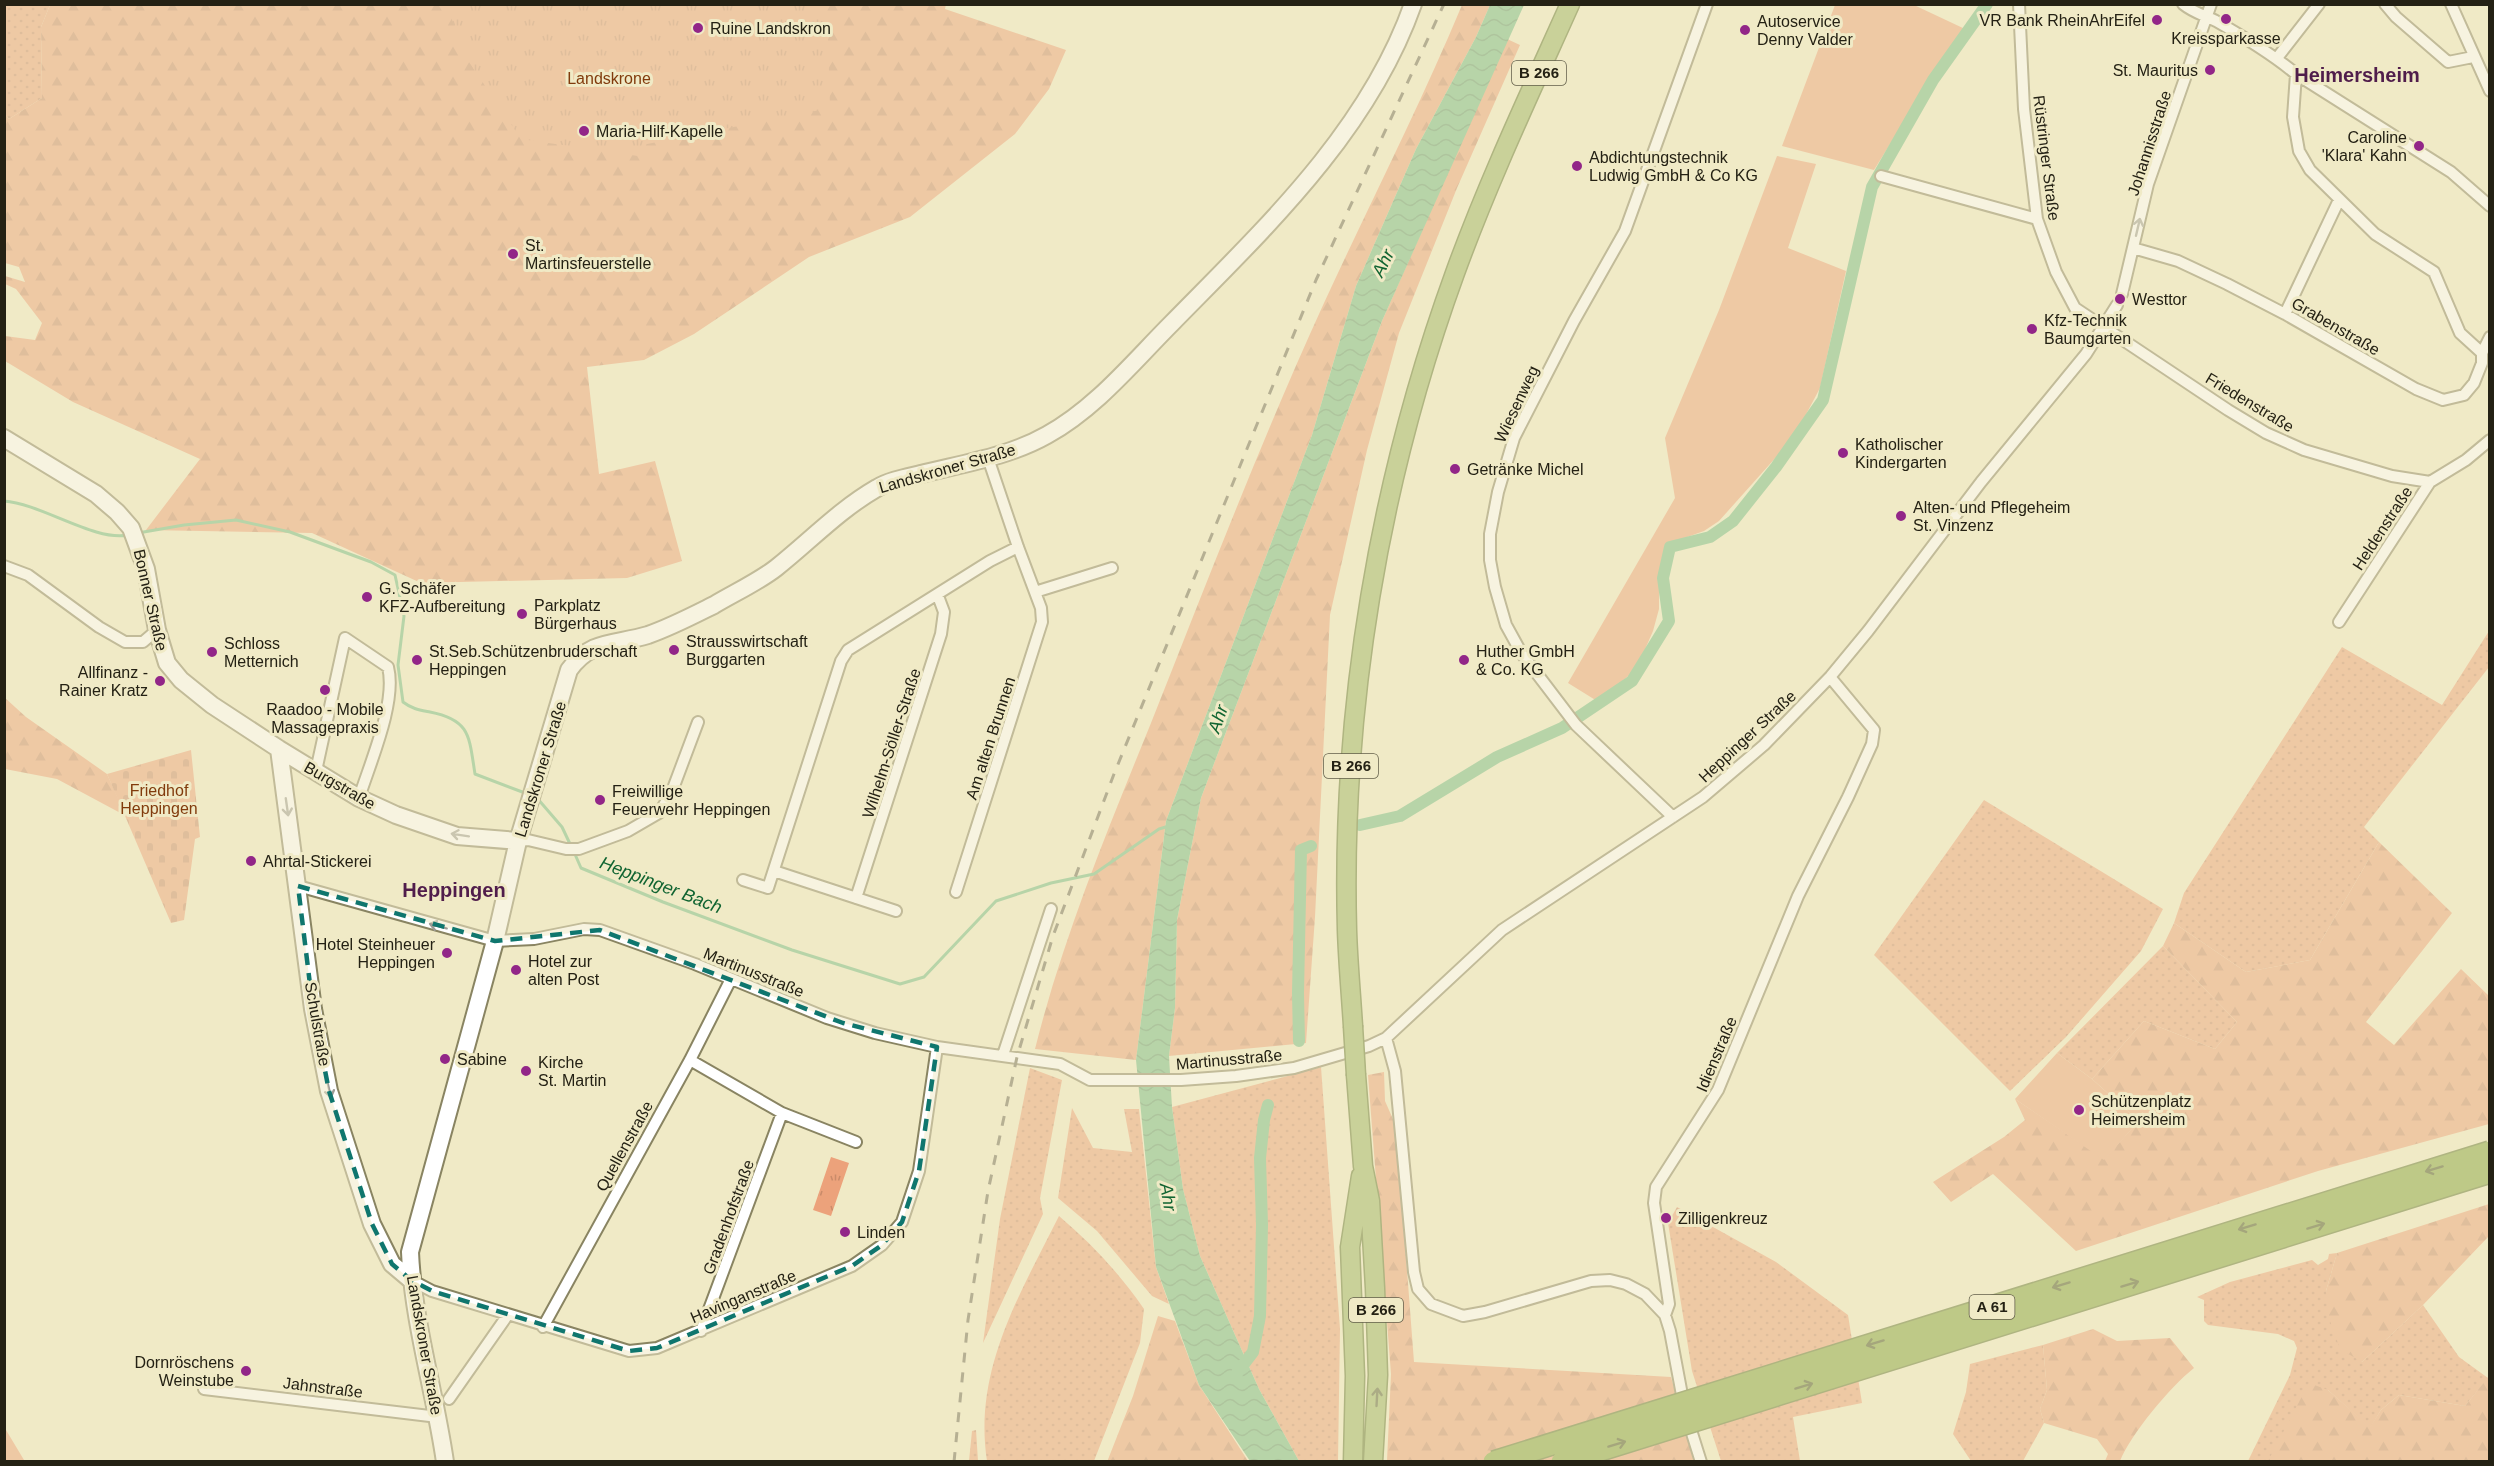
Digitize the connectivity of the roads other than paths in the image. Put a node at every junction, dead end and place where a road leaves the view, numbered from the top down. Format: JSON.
{"nodes":[{"id":1,"x":1413,"y":4,"type":"edge"},
{"id":2,"x":1570,"y":4,"type":"edge"},
{"id":3,"x":1707,"y":4,"type":"edge"},
{"id":4,"x":2019,"y":4,"type":"edge"},
{"id":5,"x":2182,"y":4,"type":"edge"},
{"id":6,"x":2211,"y":4,"type":"edge"},
{"id":7,"x":2319,"y":4,"type":"edge"},
{"id":8,"x":2385,"y":4,"type":"edge"},
{"id":9,"x":2451,"y":4,"type":"edge"},
{"id":10,"x":2207,"y":16,"type":"junction"},
{"id":11,"x":2473,"y":57,"type":"junction"},
{"id":12,"x":2277,"y":58,"type":"junction"},
{"id":13,"x":2296,"y":74,"type":"junction"},
{"id":14,"x":2490,"y":91,"type":"edge"},
{"id":15,"x":1881,"y":176,"type":"dead end"},
{"id":16,"x":2339,"y":200,"type":"junction"},
{"id":17,"x":2490,"y":206,"type":"edge"},
{"id":18,"x":2037,"y":219,"type":"junction"},
{"id":19,"x":2133,"y":248,"type":"junction"},
{"id":20,"x":2122,"y":294,"type":"dead end"},
{"id":21,"x":2117,"y":305,"type":"dead end"},
{"id":22,"x":2285,"y":314,"type":"junction"},
{"id":23,"x":2105,"y":327,"type":"junction"},
{"id":24,"x":2490,"y":338,"type":"edge"},
{"id":25,"x":2482,"y":353,"type":"junction"},
{"id":26,"x":4,"y":438,"type":"edge"},
{"id":27,"x":2490,"y":440,"type":"edge"},
{"id":28,"x":988,"y":458,"type":"junction"},
{"id":29,"x":2430,"y":482,"type":"junction"},
{"id":30,"x":1018,"y":547,"type":"junction"},
{"id":31,"x":4,"y":566,"type":"edge"},
{"id":32,"x":1112,"y":568,"type":"dead end"},
{"id":33,"x":1035,"y":592,"type":"junction"},
{"id":34,"x":938,"y":596,"type":"junction"},
{"id":35,"x":2338,"y":622,"type":"dead end"},
{"id":36,"x":157,"y":630,"type":"junction"},
{"id":37,"x":1830,"y":677,"type":"junction"},
{"id":38,"x":181,"y":680,"type":"joint"},
{"id":39,"x":698,"y":722,"type":"dead end"},
{"id":40,"x":279,"y":749,"type":"junction"},
{"id":41,"x":316,"y":771,"type":"junction"},
{"id":42,"x":358,"y":798,"type":"junction"},
{"id":43,"x":1673,"y":817,"type":"junction"},
{"id":44,"x":518,"y":841,"type":"junction"},
{"id":45,"x":774,"y":872,"type":"junction"},
{"id":46,"x":743,"y":880,"type":"dead end"},
{"id":47,"x":298,"y":886,"type":"junction"},
{"id":48,"x":956,"y":892,"type":"dead end"},
{"id":49,"x":856,"y":898,"type":"junction"},
{"id":50,"x":1051,"y":909,"type":"dead end"},
{"id":51,"x":896,"y":910,"type":"dead end"},
{"id":52,"x":495,"y":942,"type":"junction"},
{"id":53,"x":731,"y":979,"type":"junction"},
{"id":54,"x":1386,"y":1038,"type":"junction"},
{"id":55,"x":937,"y":1047,"type":"junction"},
{"id":56,"x":1002,"y":1055,"type":"junction"},
{"id":57,"x":690,"y":1060,"type":"junction"},
{"id":58,"x":1317,"y":1063,"type":"joint"},
{"id":59,"x":782,"y":1113,"type":"junction"},
{"id":60,"x":856,"y":1142,"type":"dead end"},
{"id":61,"x":2490,"y":1152,"type":"edge"},
{"id":62,"x":1363,"y":1166,"type":"junction"},
{"id":63,"x":2490,"y":1172,"type":"edge"},
{"id":64,"x":411,"y":1280,"type":"junction"},
{"id":65,"x":1665,"y":1315,"type":"junction"},
{"id":66,"x":507,"y":1316,"type":"junction"},
{"id":67,"x":543,"y":1326,"type":"junction"},
{"id":68,"x":701,"y":1330,"type":"junction"},
{"id":69,"x":204,"y":1389,"type":"dead end"},
{"id":70,"x":449,"y":1399,"type":"dead end"},
{"id":71,"x":438,"y":1417,"type":"junction"},
{"id":72,"x":1354,"y":1453,"type":"edge"},
{"id":73,"x":1373,"y":1458,"type":"edge"},
{"id":74,"x":445,"y":1461,"type":"edge"},
{"id":75,"x":1494,"y":1461,"type":"edge"},
{"id":76,"x":1562,"y":1461,"type":"edge"},
{"id":77,"x":1701,"y":1461,"type":"edge"}],
"edges":[{"from":1,"to":28,"type":"main road","name":"Landskroner Straße"},
{"from":2,"to":62,"type":"highway","number":"B 266","bridge":true},
{"from":3,"to":43,"type":"street","name":"Wiesenweg"},
{"from":4,"to":18,"type":"street","name":"Rüstringer Straße"},
{"from":5,"to":10,"type":"street"},
{"from":6,"to":10,"type":"street","name":"Johannisstraße"},
{"from":7,"to":12,"type":"street"},
{"from":8,"to":11,"type":"street"},
{"from":9,"to":11,"type":"street"},
{"from":10,"to":12,"type":"street"},
{"from":19,"to":10,"type":"street","name":"Johannisstraße","one_way":true},
{"from":11,"to":14,"type":"street"},
{"from":12,"to":13,"type":"street"},
{"from":13,"to":16,"type":"street"},
{"from":13,"to":17,"type":"street"},
{"from":15,"to":18,"type":"street"},
{"from":16,"to":22,"type":"street"},
{"from":16,"to":25,"type":"street"},
{"from":18,"to":23,"type":"street","name":"Rüstringer Straße"},
{"from":19,"to":20,"type":"street","name":"Johannisstraße"},
{"from":19,"to":22,"type":"street","name":"Grabenstraße"},
{"from":21,"to":23,"type":"street"},
{"from":22,"to":25,"type":"street","name":"Grabenstraße"},
{"from":23,"to":29,"type":"street","name":"Friedenstraße"},
{"from":23,"to":37,"type":"street","name":"Heppinger Straße"},
{"from":24,"to":25,"type":"street","name":"Grabenstraße"},
{"from":26,"to":36,"type":"main road","name":"Bonner Straße"},
{"from":27,"to":29,"type":"street","name":"Heldenstraße"},
{"from":28,"to":30,"type":"street","name":"Am alten Brunnen"},
{"from":28,"to":44,"type":"main road","name":"Landskroner Straße"},
{"from":29,"to":35,"type":"street","name":"Heldenstraße"},
{"from":30,"to":33,"type":"street","name":"Am alten Brunnen"},
{"from":30,"to":34,"type":"street"},
{"from":31,"to":36,"type":"street"},
{"from":32,"to":33,"type":"street"},
{"from":33,"to":48,"type":"street","name":"Am alten Brunnen"},
{"from":34,"to":45,"type":"street"},
{"from":34,"to":49,"type":"street","name":"Wilhelm-Söller-Straße"},
{"from":36,"to":38,"type":"main road","name":"Bonner Straße"},
{"from":37,"to":43,"type":"street","name":"Heppinger Straße"},
{"from":37,"to":65,"type":"street","name":"Idienstraße"},
{"from":38,"to":40,"type":"main road","name":"Burgstraße"},
{"from":39,"to":44,"type":"street"},
{"from":40,"to":41,"type":"main road","name":"Burgstraße"},
{"from":40,"to":47,"type":"main road","name":"Schulstraße","one_way":true},
{"from":41,"to":42,"type":"main road","name":"Burgstraße"},
{"from":41,"to":42,"type":"street"},
{"from":44,"to":42,"type":"main road","name":"Burgstraße","one_way":true},
{"from":43,"to":54,"type":"street","name":"Heppinger Straße"},
{"from":44,"to":52,"type":"main road","name":"Landskroner Straße"},
{"from":45,"to":46,"type":"street"},
{"from":45,"to":49,"type":"street"},
{"from":52,"to":47,"type":"street","one_way":true},
{"from":47,"to":64,"type":"main road","name":"Schulstraße","one_way":true},
{"from":49,"to":51,"type":"street"},
{"from":50,"to":56,"type":"street"},
{"from":52,"to":53,"type":"street","name":"Martinusstraße"},
{"from":52,"to":64,"type":"main road","name":"Landskroner Straße"},
{"from":53,"to":55,"type":"street","name":"Martinusstraße"},
{"from":53,"to":57,"type":"street","name":"Quellenstraße"},
{"from":54,"to":58,"type":"street","name":"Heppinger Straße"},
{"from":54,"to":65,"type":"street"},
{"from":55,"to":56,"type":"street","name":"Martinusstraße"},
{"from":55,"to":68,"type":"street","name":"Havinganstraße"},
{"from":56,"to":58,"type":"street","name":"Martinusstraße"},
{"from":57,"to":59,"type":"street"},
{"from":57,"to":67,"type":"street","name":"Quellenstraße"},
{"from":59,"to":60,"type":"street"},
{"from":59,"to":68,"type":"street","name":"Gradenhofstraße"},
{"from":61,"to":75,"type":"highway","number":"A 61","one_way":true,"bridge":true},
{"from":62,"to":72,"type":"highway","number":"B 266"},
{"from":73,"to":62,"type":"highway","number":"B 266","one_way":true},
{"from":76,"to":63,"type":"highway","number":"A 61","one_way":true,"bridge":true},
{"from":64,"to":66,"type":"street","name":"Havinganstraße"},
{"from":64,"to":71,"type":"main road","name":"Landskroner Straße"},
{"from":65,"to":77,"type":"street","name":"Idienstraße"},
{"from":66,"to":67,"type":"street","name":"Havinganstraße"},
{"from":66,"to":70,"type":"street"},
{"from":67,"to":68,"type":"street","name":"Havinganstraße"},
{"from":69,"to":71,"type":"street","name":"Jahnstraße"},
{"from":71,"to":74,"type":"main road","name":"Landskroner Straße"}]}
